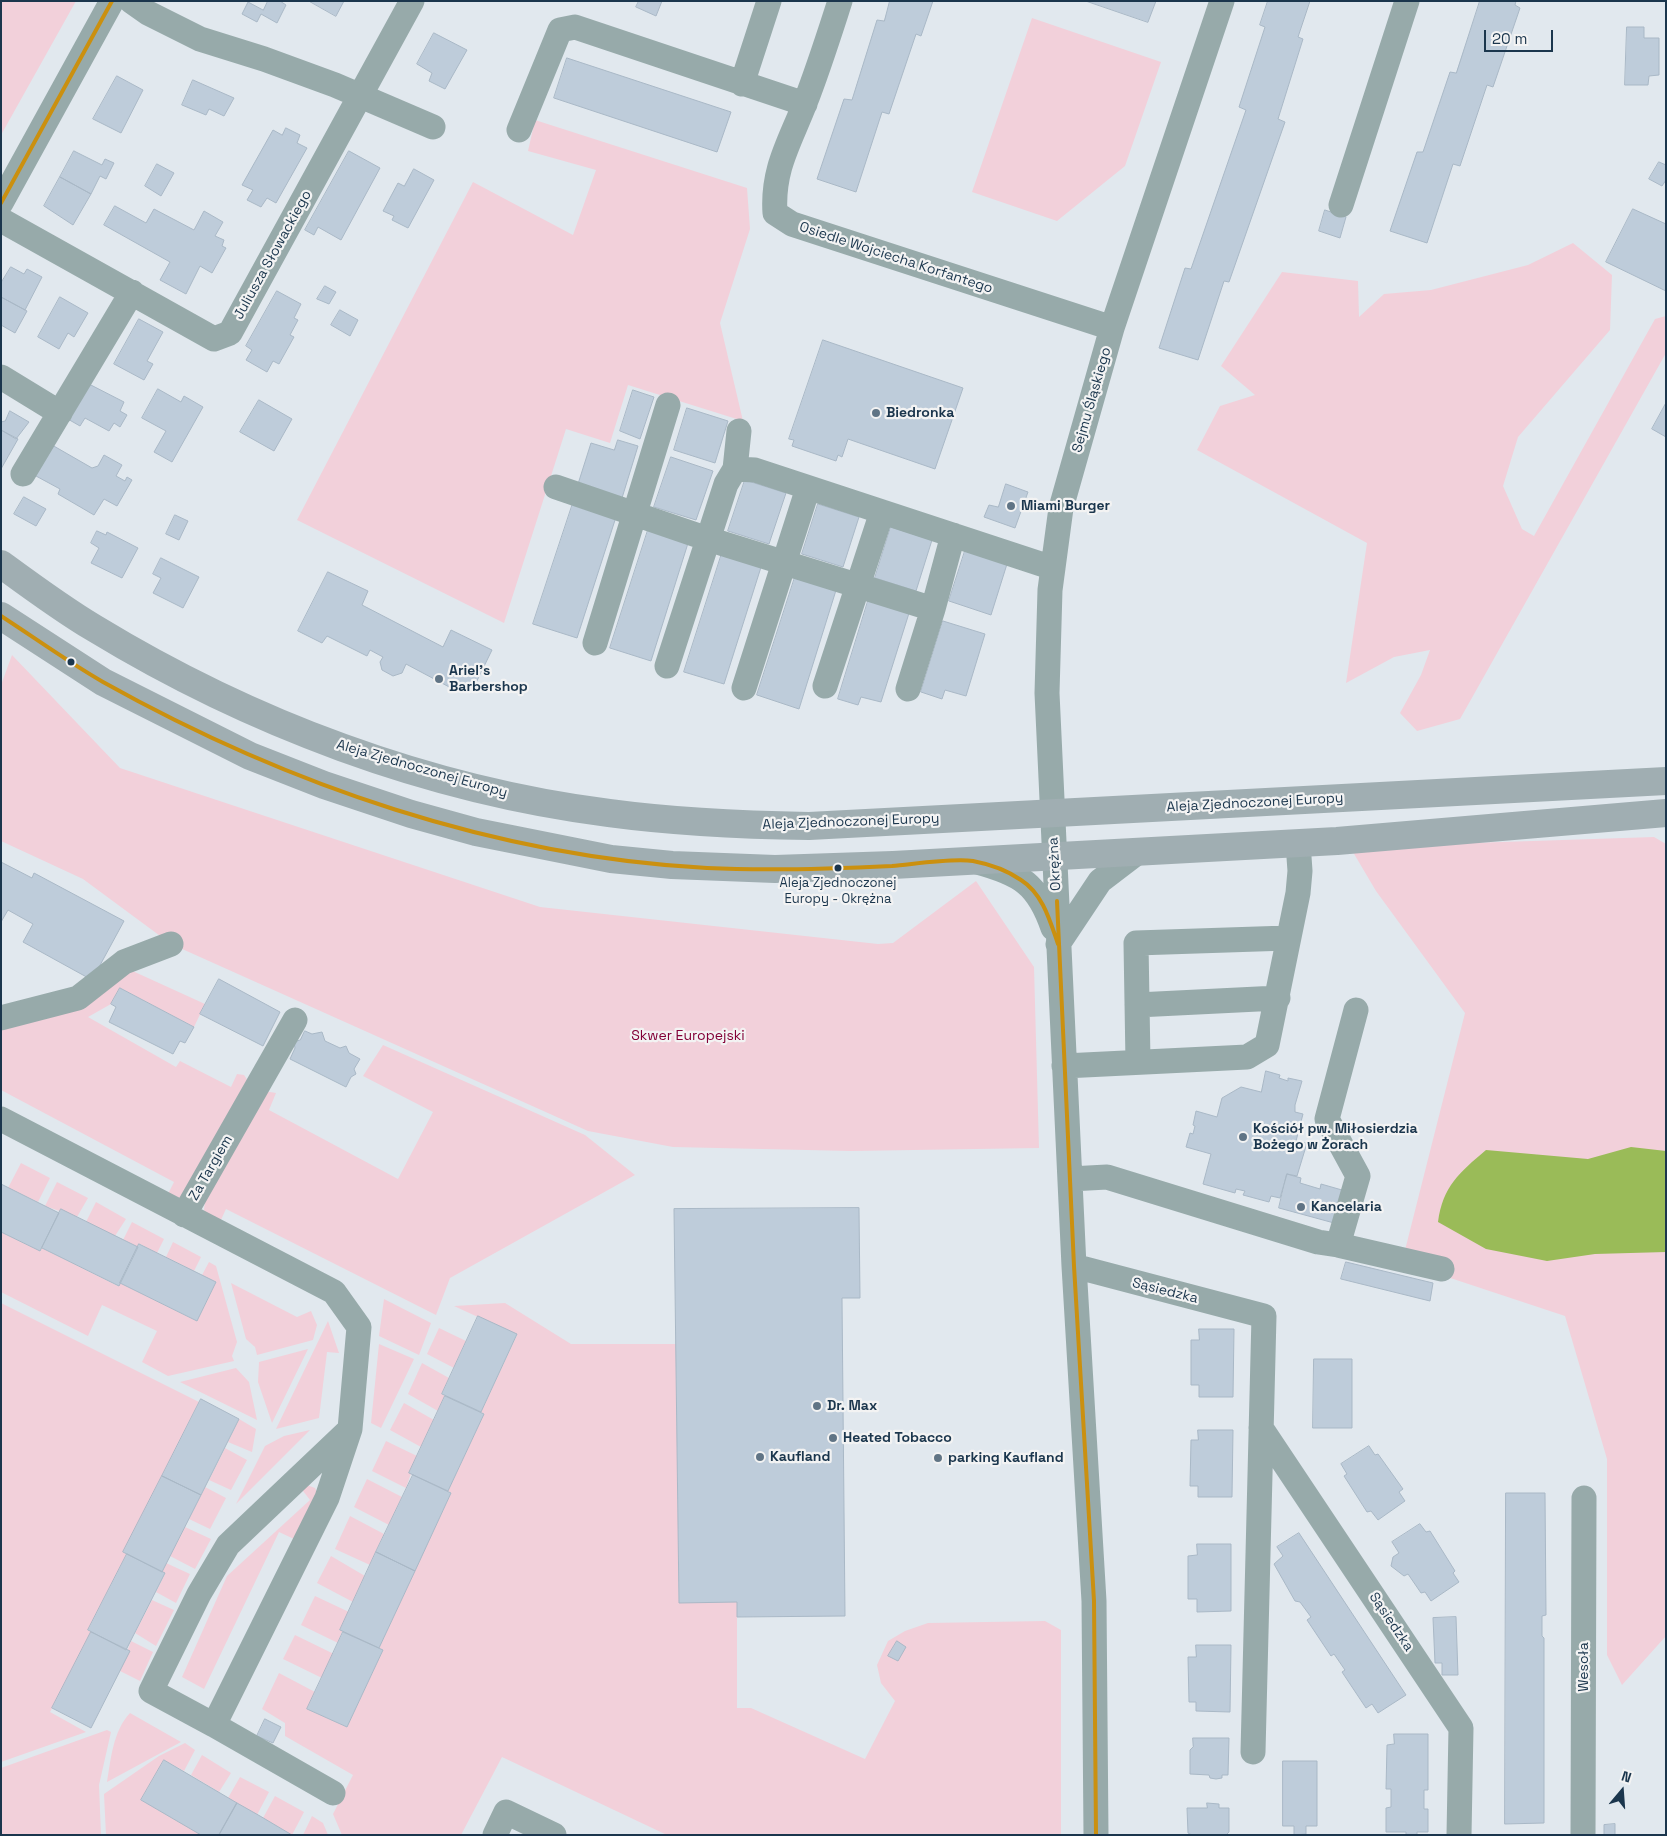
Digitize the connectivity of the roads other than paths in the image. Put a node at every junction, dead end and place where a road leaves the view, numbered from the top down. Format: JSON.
{"nodes":[{"id":1,"x":112,"y":1,"type":"edge"},
{"id":2,"x":131,"y":1,"type":"edge"},
{"id":3,"x":412,"y":1,"type":"edge"},
{"id":4,"x":769,"y":1,"type":"edge"},
{"id":5,"x":1222,"y":1,"type":"edge"},
{"id":6,"x":1407,"y":1,"type":"edge"},
{"id":7,"x":839,"y":3,"type":"edge"},
{"id":8,"x":742,"y":84,"type":"junction"},
{"id":9,"x":360,"y":98,"type":"junction"},
{"id":10,"x":805,"y":104,"type":"junction"},
{"id":11,"x":433,"y":127,"type":"dead end"},
{"id":12,"x":518,"y":130,"type":"dead end"},
{"id":13,"x":1,"y":203,"type":"edge"},
{"id":14,"x":1341,"y":205,"type":"dead end"},
{"id":15,"x":1,"y":220,"type":"edge"},
{"id":16,"x":132,"y":292,"type":"junction"},
{"id":17,"x":1112,"y":328,"type":"junction"},
{"id":18,"x":1,"y":377,"type":"edge"},
{"id":19,"x":668,"y":405,"type":"dead end"},
{"id":20,"x":60,"y":412,"type":"junction"},
{"id":21,"x":739,"y":432,"type":"dead end"},
{"id":22,"x":735,"y":470,"type":"junction"},
{"id":23,"x":23,"y":474,"type":"dead end"},
{"id":24,"x":556,"y":487,"type":"dead end"},
{"id":25,"x":808,"y":488,"type":"junction"},
{"id":26,"x":882,"y":512,"type":"junction"},
{"id":27,"x":635,"y":514,"type":"junction"},
{"id":28,"x":953,"y":535,"type":"junction"},
{"id":29,"x":708,"y":539,"type":"junction"},
{"id":30,"x":785,"y":563,"type":"junction"},
{"id":31,"x":1,"y":564,"type":"edge"},
{"id":32,"x":1052,"y":568,"type":"junction"},
{"id":33,"x":857,"y":586,"type":"junction"},
{"id":34,"x":933,"y":609,"type":"junction"},
{"id":35,"x":1,"y":616,"type":"edge"},
{"id":36,"x":595,"y":643,"type":"dead end"},
{"id":37,"x":667,"y":666,"type":"dead end"},
{"id":38,"x":825,"y":686,"type":"dead end"},
{"id":39,"x":744,"y":688,"type":"dead end"},
{"id":40,"x":908,"y":689,"type":"dead end"},
{"id":41,"x":1666,"y":781,"type":"edge"},
{"id":42,"x":1052,"y":814,"type":"junction"},
{"id":43,"x":1660,"y":815,"type":"edge"},
{"id":44,"x":1298,"y":843,"type":"junction"},
{"id":45,"x":1138,"y":852,"type":"junction"},
{"id":46,"x":1055,"y":857,"type":"junction"},
{"id":47,"x":972,"y":861,"type":"junction"},
{"id":48,"x":1288,"y":938,"type":"junction"},
{"id":49,"x":171,"y":944,"type":"dead end"},
{"id":50,"x":1058,"y":944,"type":"junction"},
{"id":51,"x":1278,"y":998,"type":"junction"},
{"id":52,"x":1137,"y":1005,"type":"junction"},
{"id":53,"x":1356,"y":1010,"type":"dead end"},
{"id":54,"x":1,"y":1018,"type":"edge"},
{"id":55,"x":295,"y":1020,"type":"dead end"},
{"id":56,"x":1138,"y":1062,"type":"junction"},
{"id":57,"x":1064,"y":1066,"type":"junction"},
{"id":58,"x":1,"y":1119,"type":"edge"},
{"id":59,"x":1070,"y":1179,"type":"junction"},
{"id":60,"x":184,"y":1215,"type":"junction"},
{"id":61,"x":1338,"y":1245,"type":"junction"},
{"id":62,"x":1074,"y":1266,"type":"junction"},
{"id":63,"x":1442,"y":1270,"type":"dead end"},
{"id":64,"x":1261,"y":1428,"type":"junction"},
{"id":65,"x":350,"y":1429,"type":"junction"},
{"id":66,"x":1584,"y":1498,"type":"dead end"},
{"id":67,"x":214,"y":1725,"type":"junction"},
{"id":68,"x":1253,"y":1752,"type":"dead end"},
{"id":69,"x":333,"y":1794,"type":"dead end"},
{"id":70,"x":495,"y":1835,"type":"edge"},
{"id":71,"x":554,"y":1835,"type":"edge"},
{"id":72,"x":1096,"y":1835,"type":"edge"},
{"id":73,"x":1459,"y":1835,"type":"edge"},
{"id":74,"x":1583,"y":1835,"type":"edge"}],
"edges":[{"from":1,"to":13,"type":"street"},
{"from":2,"to":9,"type":"street"},
{"from":3,"to":9,"type":"street","name":"Juliusza Słowackiego"},
{"from":4,"to":8,"type":"street"},
{"from":5,"to":17,"type":"street","name":"Sejmu Śląskiego"},
{"from":6,"to":14,"type":"street"},
{"from":7,"to":10,"type":"street","name":"Osiedle Wojciecha Korfantego"},
{"from":8,"to":10,"type":"street"},
{"from":8,"to":12,"type":"street"},
{"from":9,"to":11,"type":"street"},
{"from":9,"to":16,"type":"street","name":"Juliusza Słowackiego"},
{"from":10,"to":17,"type":"street","name":"Osiedle Wojciecha Korfantego"},
{"from":15,"to":16,"type":"street","name":"Juliusza Słowackiego"},
{"from":16,"to":20,"type":"street"},
{"from":17,"to":32,"type":"street","name":"Sejmu Śląskiego"},
{"from":18,"to":20,"type":"street"},
{"from":19,"to":27,"type":"street"},
{"from":20,"to":23,"type":"street"},
{"from":21,"to":22,"type":"street"},
{"from":22,"to":25,"type":"street"},
{"from":22,"to":29,"type":"street"},
{"from":24,"to":27,"type":"street"},
{"from":25,"to":26,"type":"street"},
{"from":25,"to":30,"type":"street"},
{"from":26,"to":28,"type":"street"},
{"from":26,"to":33,"type":"street"},
{"from":27,"to":29,"type":"street"},
{"from":27,"to":36,"type":"street"},
{"from":28,"to":32,"type":"street"},
{"from":28,"to":34,"type":"street"},
{"from":29,"to":30,"type":"street"},
{"from":29,"to":37,"type":"street"},
{"from":30,"to":33,"type":"street"},
{"from":30,"to":39,"type":"street"},
{"from":31,"to":42,"type":"main road","name":"Aleja Zjednoczonej Europy"},
{"from":32,"to":42,"type":"street","name":"Sejmu Śląskiego"},
{"from":33,"to":34,"type":"street"},
{"from":33,"to":38,"type":"street"},
{"from":34,"to":40,"type":"street"},
{"from":35,"to":47,"type":"main road"},
{"from":41,"to":42,"type":"main road","name":"Aleja Zjednoczonej Europy"},
{"from":42,"to":46,"type":"street","name":"Okrężna"},
{"from":43,"to":44,"type":"main road"},
{"from":44,"to":45,"type":"main road"},
{"from":44,"to":48,"type":"street"},
{"from":45,"to":46,"type":"main road"},
{"from":45,"to":50,"type":"street"},
{"from":46,"to":47,"type":"main road"},
{"from":46,"to":50,"type":"street","name":"Okrężna"},
{"from":47,"to":50,"type":"street","name":"Okrężna"},
{"from":48,"to":51,"type":"street"},
{"from":48,"to":52,"type":"street"},
{"from":49,"to":54,"type":"street"},
{"from":50,"to":57,"type":"street","name":"Okrężna"},
{"from":51,"to":52,"type":"street"},
{"from":51,"to":56,"type":"street"},
{"from":52,"to":56,"type":"street"},
{"from":53,"to":61,"type":"street"},
{"from":55,"to":60,"type":"street","name":"Za Targiem"},
{"from":56,"to":57,"type":"street"},
{"from":57,"to":59,"type":"street","name":"Okrężna"},
{"from":58,"to":60,"type":"street","name":"Za Targiem"},
{"from":59,"to":61,"type":"street"},
{"from":59,"to":62,"type":"street","name":"Okrężna"},
{"from":60,"to":65,"type":"street"},
{"from":61,"to":63,"type":"street"},
{"from":62,"to":64,"type":"street","name":"Sąsiedzka"},
{"from":62,"to":72,"type":"street","name":"Okrężna"},
{"from":64,"to":68,"type":"street","name":"Sąsiedzka"},
{"from":64,"to":73,"type":"street","name":"Sąsiedzka"},
{"from":65,"to":67,"type":"street"},
{"from":65,"to":67,"type":"street"},
{"from":66,"to":74,"type":"street","name":"Wesoła"},
{"from":67,"to":69,"type":"street"},
{"from":70,"to":71,"type":"street"}]}
